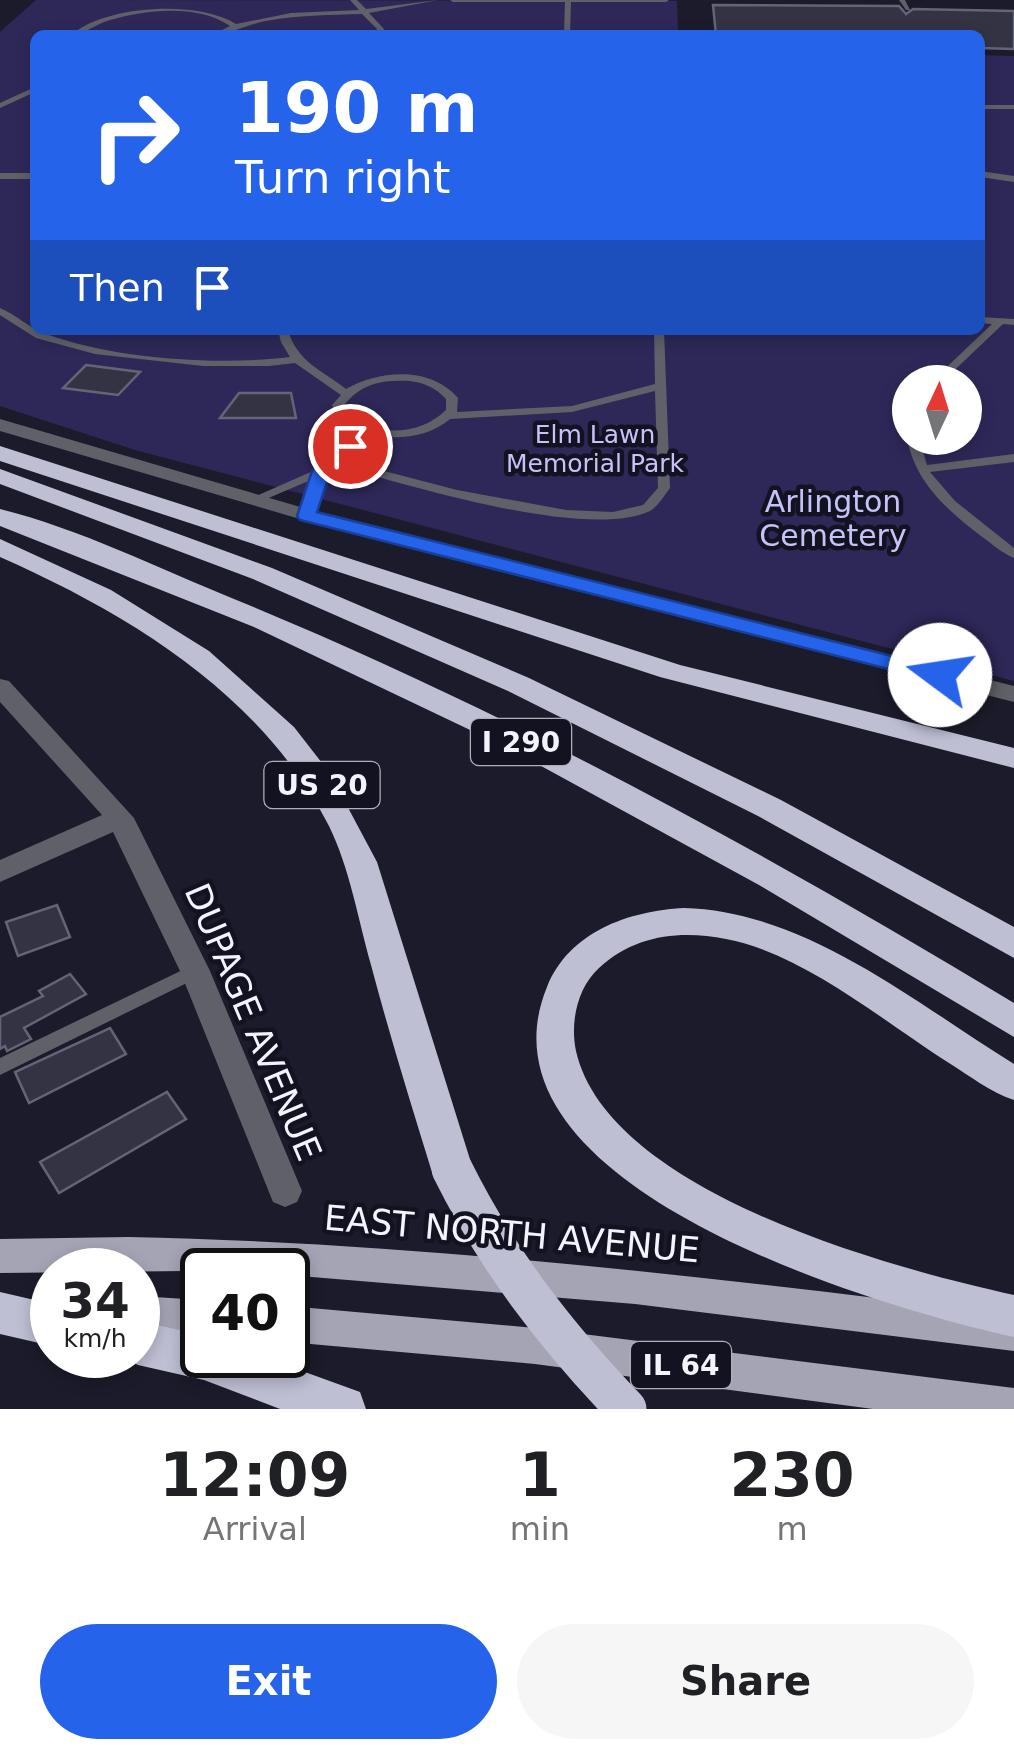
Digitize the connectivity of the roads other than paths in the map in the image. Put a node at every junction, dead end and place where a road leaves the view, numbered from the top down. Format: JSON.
{"nodes":[{"id":1,"x":353,"y":0,"type":"edge"},
{"id":2,"x":434,"y":0,"type":"edge"},
{"id":3,"x":453,"y":0,"type":"edge"},
{"id":4,"x":666,"y":0,"type":"edge"},
{"id":5,"x":902,"y":0,"type":"edge"},
{"id":6,"x":568,"y":2,"type":"edge"},
{"id":7,"x":162,"y":3,"type":"edge"},
{"id":8,"x":908,"y":8,"type":"dead end"},
{"id":9,"x":363,"y":12,"type":"junction"},
{"id":10,"x":233,"y":25,"type":"junction"},
{"id":11,"x":82,"y":30,"type":"edge"},
{"id":12,"x":224,"y":30,"type":"edge"},
{"id":13,"x":380,"y":30,"type":"edge"},
{"id":14,"x":567,"y":30,"type":"edge"},
{"id":15,"x":30,"y":92,"type":"edge"},
{"id":16,"x":0,"y":106,"type":"edge"},
{"id":17,"x":985,"y":107,"type":"edge"},
{"id":18,"x":1014,"y":107,"type":"edge"},
{"id":19,"x":985,"y":175,"type":"edge"},
{"id":20,"x":0,"y":176,"type":"edge"},
{"id":21,"x":30,"y":176,"type":"edge"},
{"id":22,"x":1014,"y":179,"type":"edge"},
{"id":23,"x":0,"y":311,"type":"edge"},
{"id":24,"x":985,"y":320,"type":"edge"},
{"id":25,"x":1000,"y":322,"type":"junction"},
{"id":26,"x":1014,"y":322,"type":"edge"},
{"id":27,"x":30,"y":330,"type":"edge"},
{"id":28,"x":38,"y":335,"type":"edge"},
{"id":29,"x":285,"y":335,"type":"edge"},
{"id":30,"x":659,"y":335,"type":"edge"},
{"id":31,"x":295,"y":360,"type":"junction"},
{"id":32,"x":954,"y":365,"type":"edge"},
{"id":33,"x":661,"y":386,"type":"junction"},
{"id":34,"x":346,"y":393,"type":"junction"},
{"id":35,"x":448,"y":416,"type":"junction"},
{"id":36,"x":0,"y":425,"type":"edge"},
{"id":37,"x":367,"y":431,"type":"junction"},
{"id":38,"x":0,"y":453,"type":"edge"},
{"id":39,"x":918,"y":455,"type":"edge"},
{"id":40,"x":1014,"y":458,"type":"edge"},
{"id":41,"x":333,"y":461,"type":"junction"},
{"id":42,"x":922,"y":468,"type":"junction"},
{"id":43,"x":322,"y":471,"type":"junction"},
{"id":44,"x":0,"y":476,"type":"edge"},
{"id":45,"x":253,"y":500,"type":"junction"},
{"id":46,"x":306,"y":516,"type":"junction"},
{"id":47,"x":0,"y":517,"type":"edge"},
{"id":48,"x":0,"y":547,"type":"edge"},
{"id":49,"x":1014,"y":554,"type":"edge"},
{"id":50,"x":0,"y":686,"type":"edge"},
{"id":51,"x":1014,"y":694,"type":"edge"},
{"id":52,"x":1014,"y":758,"type":"edge"},
{"id":53,"x":120,"y":818,"type":"junction"},
{"id":54,"x":0,"y":872,"type":"edge"},
{"id":55,"x":1014,"y":944,"type":"edge"},
{"id":56,"x":195,"y":971,"type":"junction"},
{"id":57,"x":1014,"y":1022,"type":"edge"},
{"id":58,"x":0,"y":1067,"type":"edge"},
{"id":59,"x":1014,"y":1084,"type":"edge"},
{"id":60,"x":285,"y":1191,"type":"dead end"},
{"id":61,"x":0,"y":1256,"type":"edge"},
{"id":62,"x":0,"y":1302,"type":"edge"},
{"id":63,"x":30,"y":1305,"type":"edge"},
{"id":64,"x":0,"y":1313,"type":"edge"},
{"id":65,"x":1014,"y":1316,"type":"edge"},
{"id":66,"x":30,"y":1319,"type":"edge"},
{"id":67,"x":310,"y":1326,"type":"edge"},
{"id":68,"x":1014,"y":1333,"type":"edge"},
{"id":69,"x":160,"y":1349,"type":"edge"},
{"id":70,"x":1014,"y":1408,"type":"edge"},
{"id":71,"x":343,"y":1409,"type":"edge"},
{"id":72,"x":626,"y":1409,"type":"edge"}],
"edges":[{"from":1,"to":9,"type":"lane"},
{"from":2,"to":9,"type":"lane"},
{"from":3,"to":6,"type":"lane"},
{"from":4,"to":6,"type":"lane"},
{"from":5,"to":8,"type":"lane"},
{"from":6,"to":14,"type":"lane"},
{"from":7,"to":10,"type":"lane"},
{"from":7,"to":11,"type":"lane"},
{"from":9,"to":10,"type":"lane"},
{"from":9,"to":13,"type":"lane"},
{"from":10,"to":12,"type":"lane"},
{"from":15,"to":16,"type":"lane"},
{"from":17,"to":18,"type":"lane"},
{"from":19,"to":22,"type":"lane"},
{"from":20,"to":21,"type":"lane"},
{"from":23,"to":27,"type":"lane"},
{"from":24,"to":25,"type":"lane"},
{"from":25,"to":26,"type":"lane"},
{"from":25,"to":32,"type":"lane"},
{"from":28,"to":31,"type":"lane"},
{"from":29,"to":31,"type":"lane"},
{"from":30,"to":33,"type":"lane"},
{"from":31,"to":34,"type":"lane"},
{"from":33,"to":35,"type":"lane"},
{"from":33,"to":41,"type":"lane"},
{"from":34,"to":35,"type":"lane"},
{"from":34,"to":37,"type":"lane"},
{"from":35,"to":37,"type":"lane"},
{"from":36,"to":45,"type":"street"},
{"from":37,"to":41,"type":"lane"},
{"from":38,"to":52,"type":"highway"},
{"from":39,"to":42,"type":"lane"},
{"from":40,"to":42,"type":"lane"},
{"from":41,"to":43,"type":"lane"},
{"from":42,"to":49,"type":"lane"},
{"from":43,"to":45,"type":"lane"},
{"from":43,"to":46,"type":"lane"},
{"from":44,"to":55,"type":"highway","number":"I 290"},
{"from":45,"to":46,"type":"street"},
{"from":46,"to":51,"type":"street"},
{"from":47,"to":57,"type":"highway","number":"I 290"},
{"from":48,"to":72,"type":"highway","number":"US 20","bridge":true},
{"from":50,"to":53,"type":"street"},
{"from":53,"to":54,"type":"street"},
{"from":53,"to":56,"type":"street","name":"DUPAGE AVENUE"},
{"from":56,"to":58,"type":"lane"},
{"from":56,"to":60,"type":"street","name":"DUPAGE AVENUE"},
{"from":59,"to":65,"type":"highway"},
{"from":61,"to":68,"type":"main road","name":"EAST NORTH AVENUE","number":"IL 64"},
{"from":62,"to":63,"type":"main road"},
{"from":64,"to":66,"type":"highway"},
{"from":67,"to":70,"type":"main road","number":"IL 64"},
{"from":69,"to":71,"type":"highway"}]}
